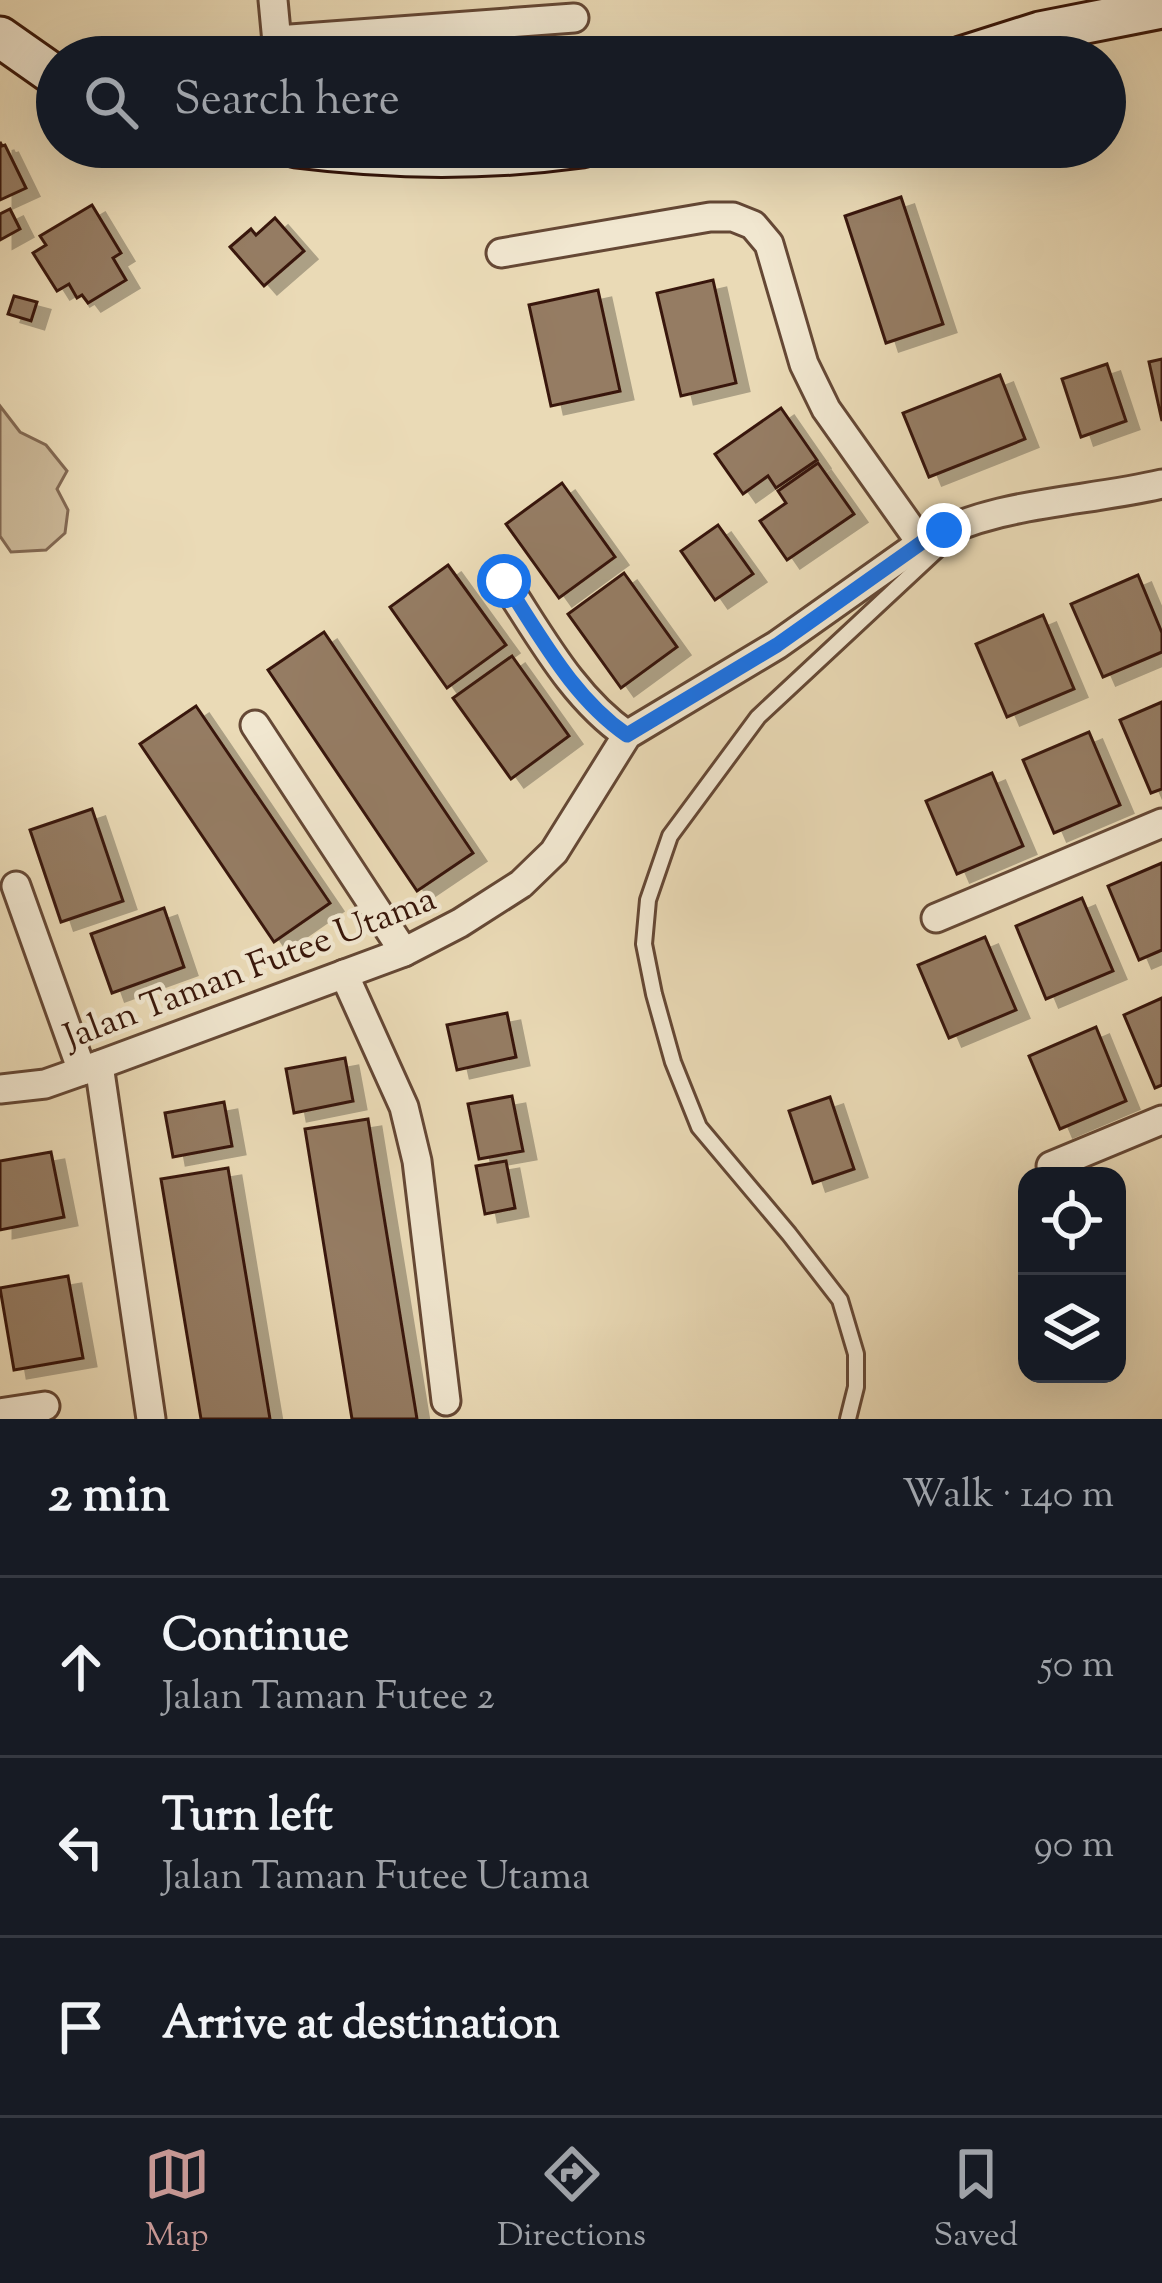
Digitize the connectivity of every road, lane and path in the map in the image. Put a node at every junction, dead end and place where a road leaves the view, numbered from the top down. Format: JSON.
{"nodes":[{"id":1,"x":272,"y":0,"type":"edge"},
{"id":2,"x":1162,"y":8,"type":"edge"},
{"id":3,"x":574,"y":18,"type":"dead end"},
{"id":4,"x":276,"y":36,"type":"edge"},
{"id":5,"x":396,"y":36,"type":"edge"},
{"id":6,"x":1027,"y":36,"type":"edge"},
{"id":7,"x":0,"y":37,"type":"edge"},
{"id":8,"x":36,"y":62,"type":"edge"},
{"id":9,"x":501,"y":254,"type":"dead end"},
{"id":10,"x":1162,"y":484,"type":"edge"},
{"id":11,"x":969,"y":520,"type":"junction"},
{"id":12,"x":921,"y":543,"type":"junction"},
{"id":13,"x":504,"y":581,"type":"dead end"},
{"id":14,"x":255,"y":725,"type":"dead end"},
{"id":15,"x":627,"y":735,"type":"junction"},
{"id":16,"x":1162,"y":823,"type":"edge"},
{"id":17,"x":16,"y":886,"type":"dead end"},
{"id":18,"x":936,"y":918,"type":"dead end"},
{"id":19,"x":404,"y":952,"type":"junction"},
{"id":20,"x":344,"y":974,"type":"junction"},
{"id":21,"x":90,"y":1068,"type":"junction"},
{"id":22,"x":0,"y":1089,"type":"edge"},
{"id":23,"x":1162,"y":1120,"type":"edge"},
{"id":24,"x":1051,"y":1166,"type":"dead end"},
{"id":25,"x":446,"y":1401,"type":"dead end"},
{"id":26,"x":45,"y":1406,"type":"dead end"},
{"id":27,"x":0,"y":1413,"type":"edge"},
{"id":28,"x":151,"y":1419,"type":"edge"},
{"id":29,"x":848,"y":1419,"type":"edge"}],
"edges":[{"from":1,"to":4,"type":"street"},
{"from":2,"to":6,"type":"main road"},
{"from":3,"to":5,"type":"street"},
{"from":7,"to":8,"type":"main road"},
{"from":9,"to":12,"type":"street"},
{"from":10,"to":11,"type":"street","name":"Jalan Taman Futee Utama"},
{"from":11,"to":12,"type":"street","name":"Jalan Taman Futee Utama"},
{"from":11,"to":29,"type":"lane"},
{"from":12,"to":15,"type":"street","name":"Jalan Taman Futee Utama"},
{"from":13,"to":15,"type":"street"},
{"from":14,"to":19,"type":"street"},
{"from":15,"to":19,"type":"street","name":"Jalan Taman Futee Utama"},
{"from":16,"to":18,"type":"street"},
{"from":17,"to":21,"type":"street"},
{"from":19,"to":20,"type":"street","name":"Jalan Taman Futee Utama"},
{"from":20,"to":21,"type":"street","name":"Jalan Taman Futee Utama"},
{"from":20,"to":25,"type":"street"},
{"from":21,"to":22,"type":"street","name":"Jalan Taman Futee Utama"},
{"from":21,"to":28,"type":"street"},
{"from":23,"to":24,"type":"street"},
{"from":26,"to":27,"type":"street"}]}
